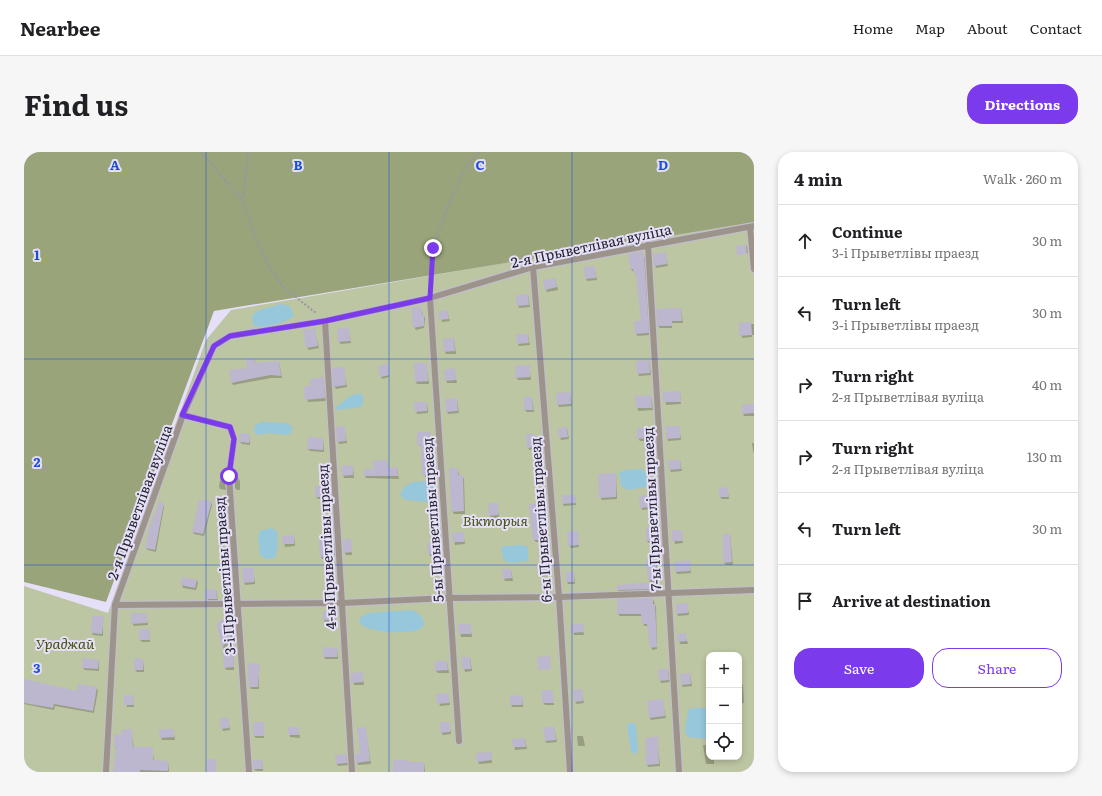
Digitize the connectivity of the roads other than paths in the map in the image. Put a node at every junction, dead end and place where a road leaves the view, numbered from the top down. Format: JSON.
{"nodes":[{"id":1,"x":752,"y":227,"type":"edge"},
{"id":2,"x":648,"y":245,"type":"junction"},
{"id":3,"x":533,"y":267,"type":"junction"},
{"id":4,"x":754,"y":269,"type":"edge"},
{"id":5,"x":430,"y":298,"type":"junction"},
{"id":6,"x":325,"y":321,"type":"junction"},
{"id":7,"x":182,"y":415,"type":"junction"},
{"id":8,"x":754,"y":590,"type":"edge"},
{"id":9,"x":668,"y":594,"type":"junction"},
{"id":10,"x":559,"y":597,"type":"junction"},
{"id":11,"x":448,"y":598,"type":"junction"},
{"id":12,"x":342,"y":603,"type":"junction"},
{"id":13,"x":239,"y":604,"type":"junction"},
{"id":14,"x":115,"y":605,"type":"junction"},
{"id":15,"x":459,"y":741,"type":"dead end"},
{"id":16,"x":106,"y":772,"type":"edge"},
{"id":17,"x":249,"y":772,"type":"edge"},
{"id":18,"x":352,"y":772,"type":"edge"},
{"id":19,"x":570,"y":772,"type":"edge"},
{"id":20,"x":679,"y":772,"type":"edge"}],
"edges":[{"from":1,"to":2,"type":"lane","name":"2-я Прыветлівая вуліца"},
{"from":1,"to":4,"type":"lane"},
{"from":2,"to":3,"type":"lane","name":"2-я Прыветлівая вуліца"},
{"from":2,"to":9,"type":"lane","name":"7-ы Прыветлівы праезд"},
{"from":3,"to":5,"type":"lane","name":"2-я Прыветлівая вуліца"},
{"from":3,"to":10,"type":"lane","name":"6-ы Прыветлівы праезд"},
{"from":5,"to":6,"type":"lane","name":"2-я Прыветлівая вуліца"},
{"from":5,"to":11,"type":"lane","name":"5-ы Прыветлівы праезд"},
{"from":6,"to":7,"type":"lane","name":"2-я Прыветлівая вуліца"},
{"from":6,"to":12,"type":"lane","name":"4-ы Прыветлівы праезд"},
{"from":7,"to":13,"type":"lane","name":"3-і Прыветлівы праезд"},
{"from":7,"to":14,"type":"lane","name":"2-я Прыветлівая вуліца"},
{"from":8,"to":9,"type":"lane"},
{"from":9,"to":10,"type":"lane"},
{"from":9,"to":20,"type":"lane","name":"7-ы Прыветлівы праезд"},
{"from":10,"to":11,"type":"lane"},
{"from":10,"to":19,"type":"lane","name":"6-ы Прыветлівы праезд"},
{"from":11,"to":12,"type":"lane"},
{"from":11,"to":15,"type":"lane","name":"5-ы Прыветлівы праезд"},
{"from":12,"to":13,"type":"lane"},
{"from":12,"to":18,"type":"lane","name":"4-ы Прыветлівы праезд"},
{"from":13,"to":14,"type":"lane"},
{"from":13,"to":17,"type":"lane","name":"3-і Прыветлівы праезд"},
{"from":14,"to":16,"type":"lane","name":"2-я Прыветлівая вуліца"}]}
